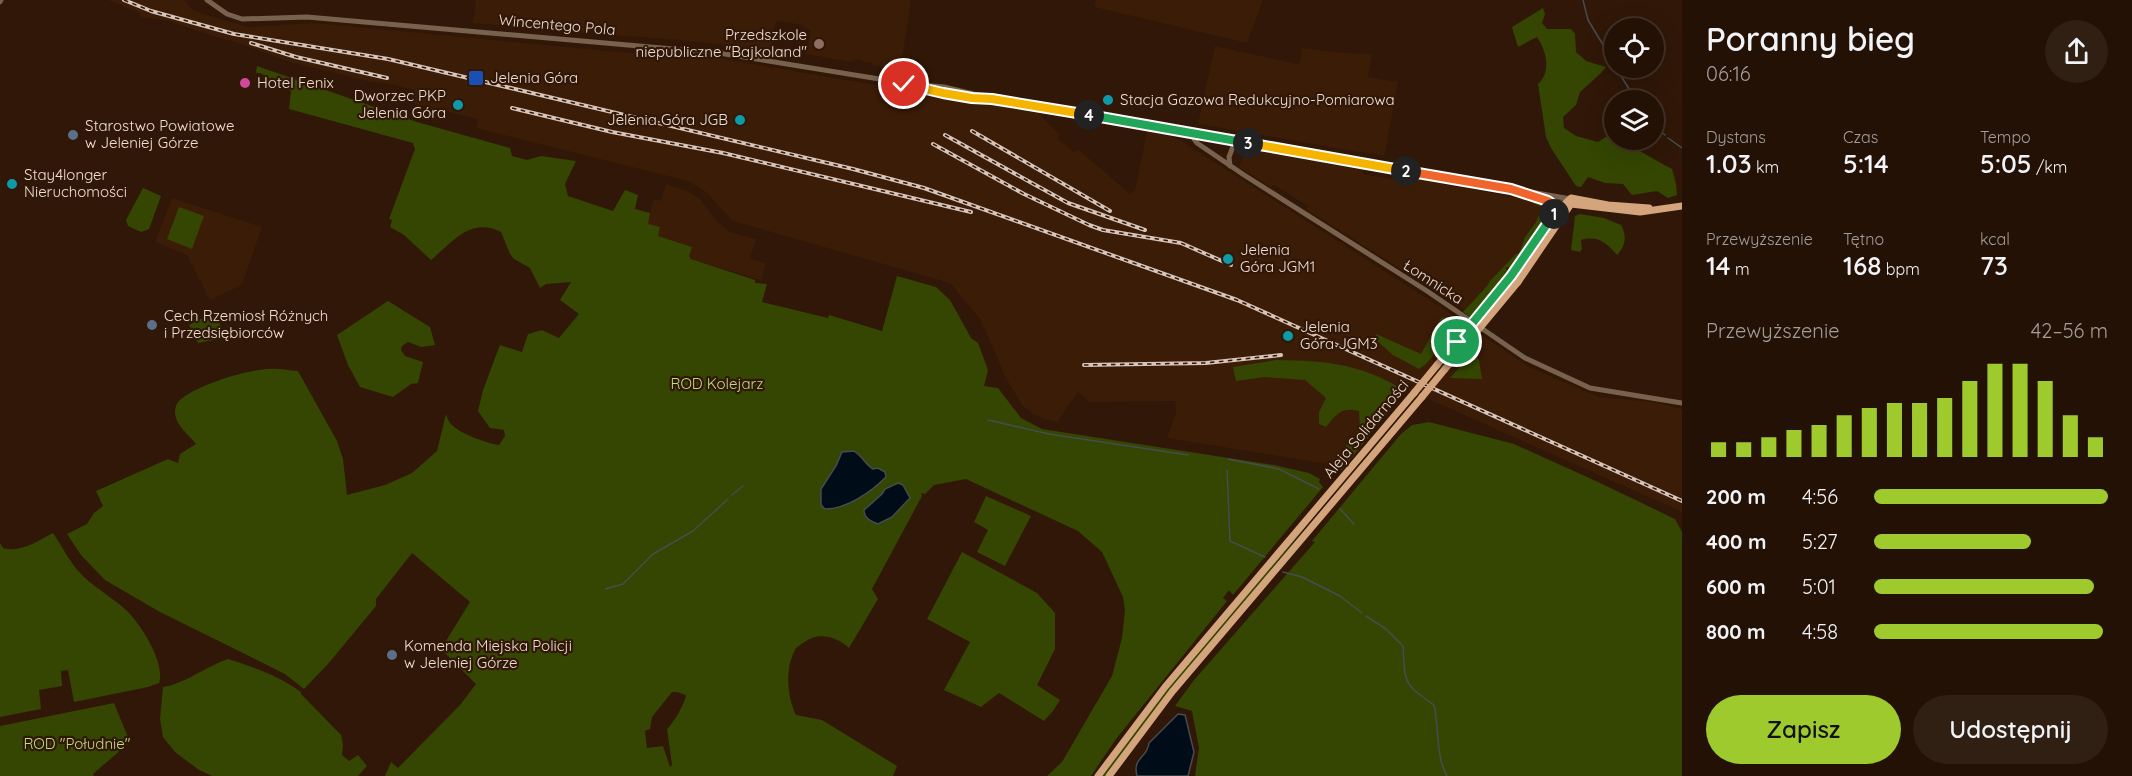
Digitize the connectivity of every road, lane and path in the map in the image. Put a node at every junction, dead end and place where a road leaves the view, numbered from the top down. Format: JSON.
{"nodes":[{"id":1,"x":208,"y":0,"type":"edge"},
{"id":2,"x":1195,"y":134,"type":"junction"},
{"id":3,"x":1235,"y":141,"type":"junction"},
{"id":4,"x":1230,"y":166,"type":"junction"},
{"id":5,"x":1511,"y":189,"type":"junction"},
{"id":6,"x":1548,"y":201,"type":"junction"},
{"id":7,"x":1569,"y":202,"type":"junction"},
{"id":8,"x":1682,"y":206,"type":"edge"},
{"id":9,"x":1555,"y":213,"type":"junction"},
{"id":10,"x":1682,"y":403,"type":"edge"},
{"id":11,"x":1098,"y":776,"type":"edge"},
{"id":12,"x":1109,"y":776,"type":"edge"}],
"edges":[{"from":1,"to":2,"type":"street","name":"Wincentego Pola"},
{"from":2,"to":3,"type":"street","name":"Wincentego Pola"},
{"from":2,"to":4,"type":"street","name":"Łomnicka"},
{"from":3,"to":4,"type":"street"},
{"from":3,"to":5,"type":"street","name":"Wincentego Pola"},
{"from":4,"to":10,"type":"street","name":"Łomnicka"},
{"from":5,"to":6,"type":"street","name":"Wincentego Pola"},
{"from":5,"to":7,"type":"street","name":"Wincentego Pola"},
{"from":6,"to":7,"type":"street","name":"Wincentego Pola"},
{"from":6,"to":9,"type":"street"},
{"from":7,"to":8,"type":"main road","name":"Wincentego Pola"},
{"from":7,"to":9,"type":"main road","name":"Aleja Solidarności"},
{"from":7,"to":12,"type":"main road","name":"Aleja Solidarności","bridge":true},
{"from":9,"to":11,"type":"main road","name":"Aleja Solidarności","bridge":true}]}
